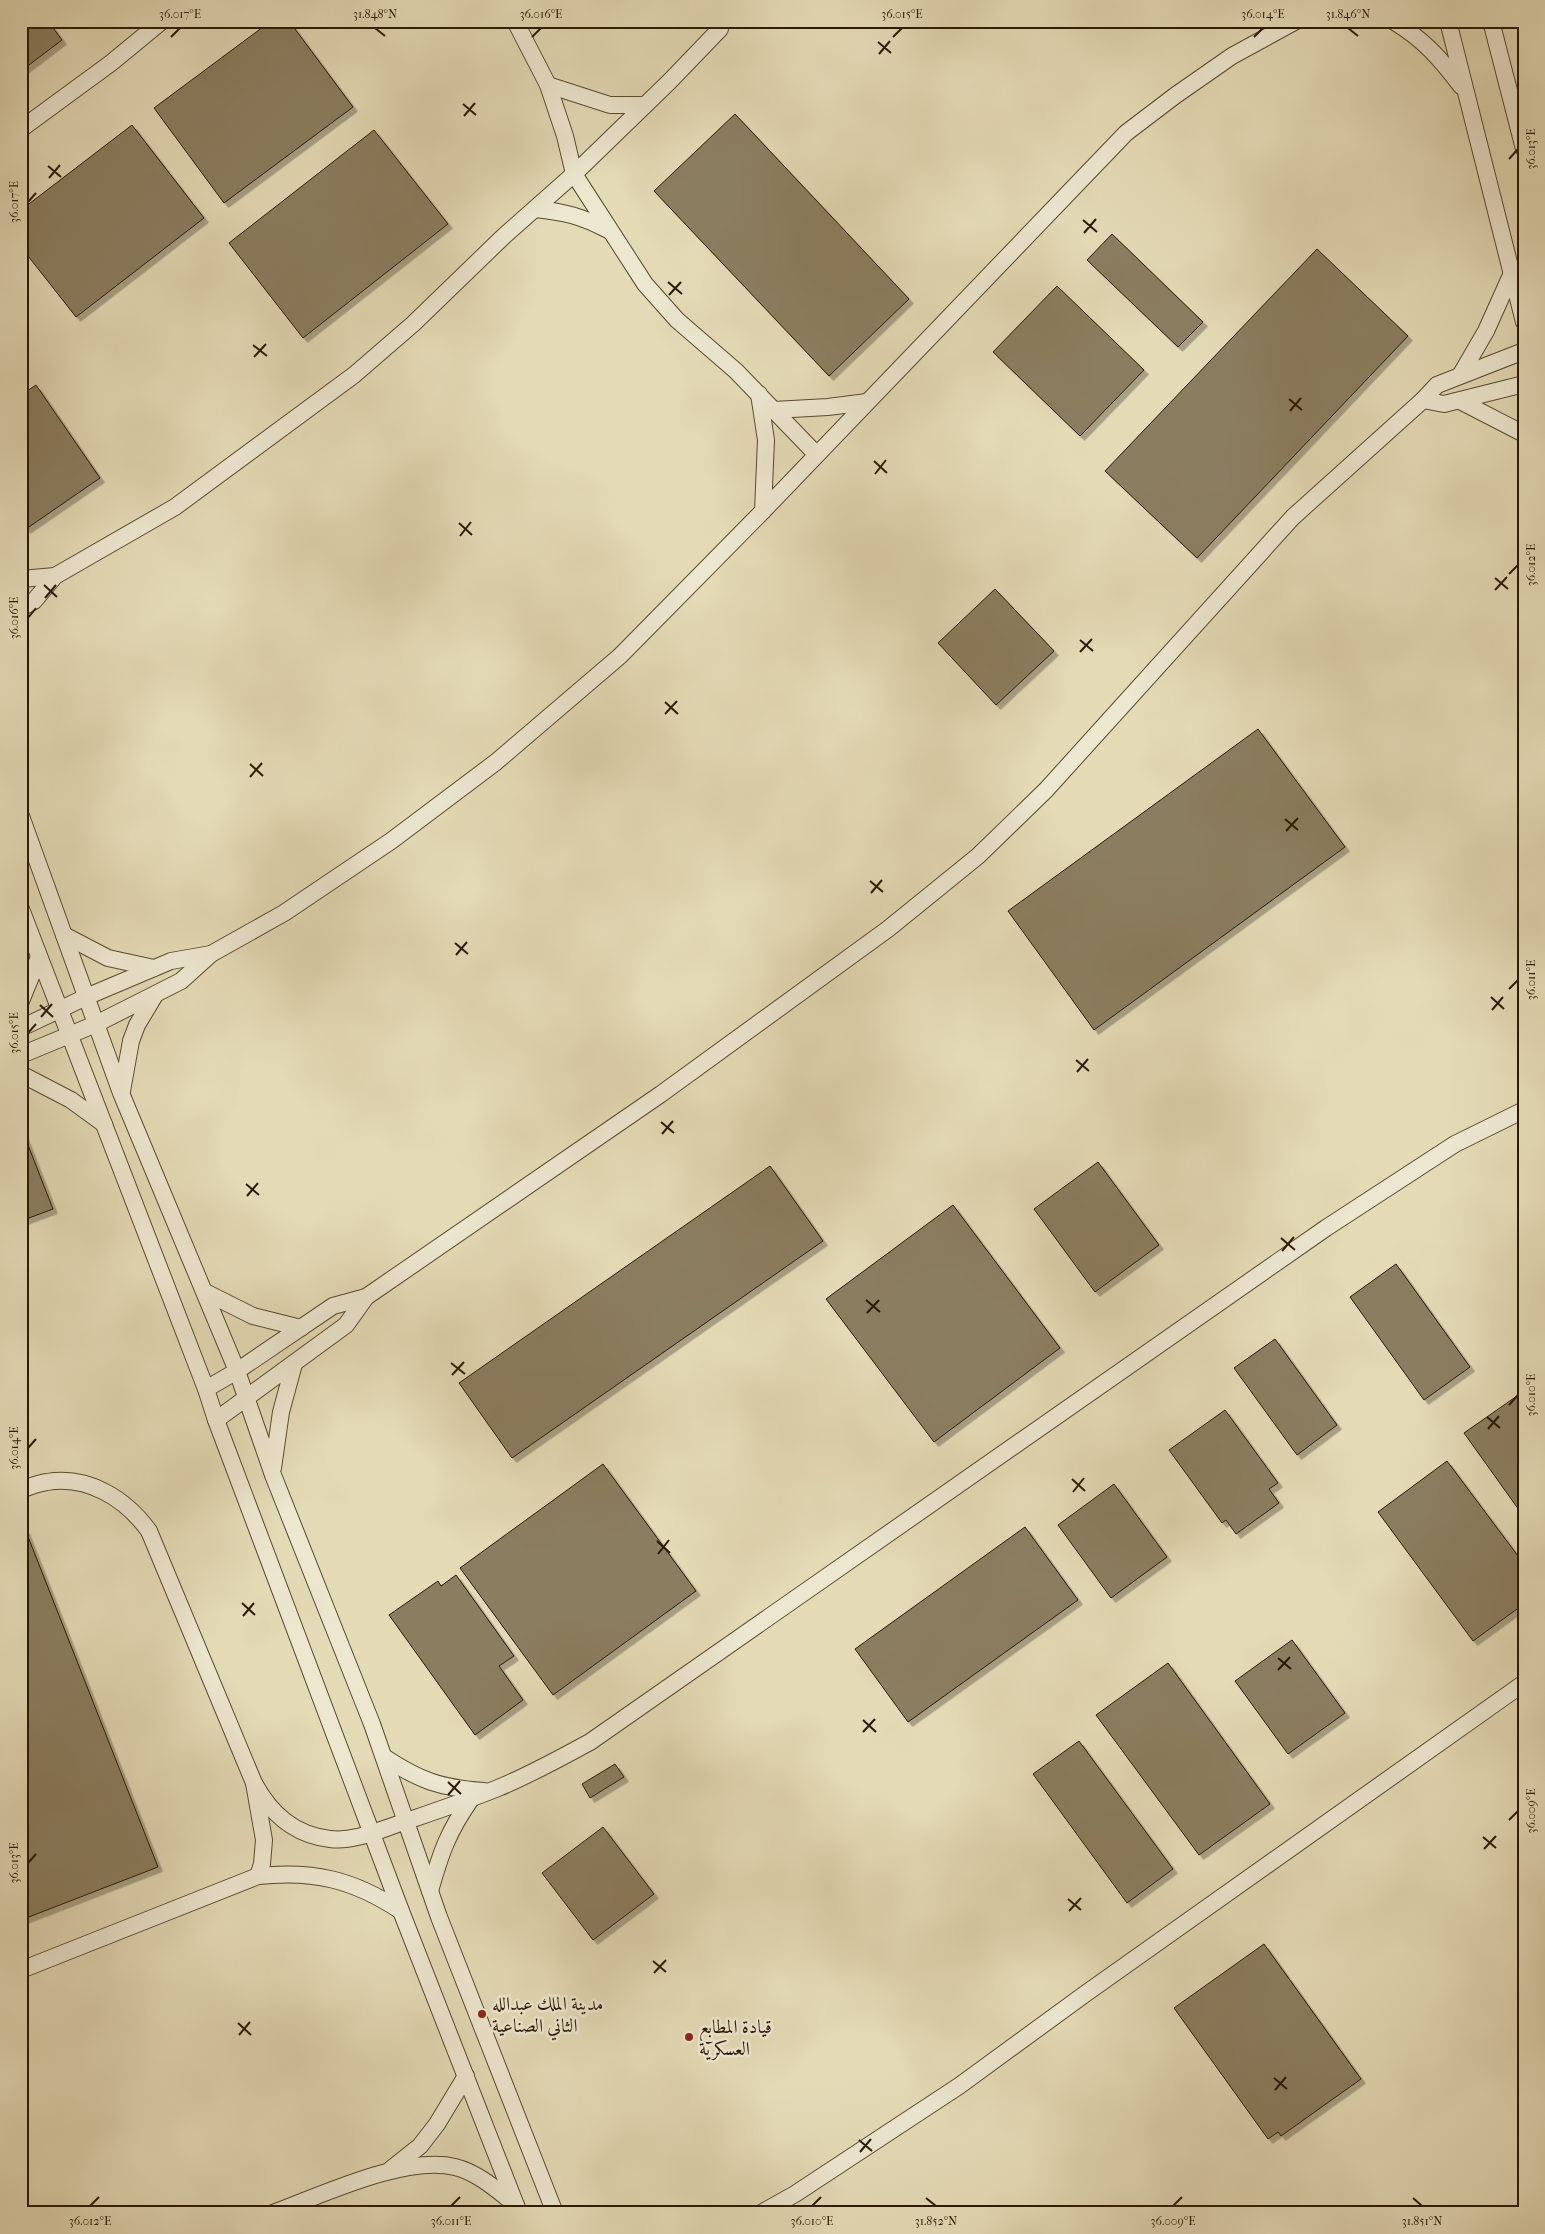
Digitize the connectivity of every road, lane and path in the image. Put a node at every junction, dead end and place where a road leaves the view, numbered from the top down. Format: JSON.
{"nodes":[{"id":1,"x":162,"y":21,"type":"edge"},
{"id":2,"x":516,"y":21,"type":"edge"},
{"id":3,"x":1296,"y":21,"type":"edge"},
{"id":4,"x":1393,"y":21,"type":"edge"},
{"id":5,"x":1448,"y":21,"type":"edge"},
{"id":6,"x":1491,"y":21,"type":"edge"},
{"id":7,"x":720,"y":28,"type":"dead end"},
{"id":8,"x":548,"y":86,"type":"junction"},
{"id":9,"x":1466,"y":92,"type":"junction"},
{"id":10,"x":644,"y":105,"type":"junction"},
{"id":11,"x":21,"y":129,"type":"edge"},
{"id":12,"x":1524,"y":150,"type":"edge"},
{"id":13,"x":574,"y":174,"type":"junction"},
{"id":14,"x":534,"y":209,"type":"junction"},
{"id":15,"x":608,"y":230,"type":"junction"},
{"id":16,"x":1512,"y":273,"type":"junction"},
{"id":17,"x":1524,"y":322,"type":"edge"},
{"id":18,"x":1524,"y":351,"type":"edge"},
{"id":19,"x":1461,"y":374,"type":"junction"},
{"id":20,"x":1524,"y":384,"type":"edge"},
{"id":21,"x":758,"y":394,"type":"junction"},
{"id":22,"x":1424,"y":400,"type":"junction"},
{"id":23,"x":1460,"y":400,"type":"junction"},
{"id":24,"x":867,"y":402,"type":"junction"},
{"id":25,"x":774,"y":410,"type":"junction"},
{"id":26,"x":1524,"y":434,"type":"edge"},
{"id":27,"x":816,"y":454,"type":"junction"},
{"id":28,"x":764,"y":511,"type":"junction"},
{"id":29,"x":55,"y":576,"type":"junction"},
{"id":30,"x":21,"y":579,"type":"edge"},
{"id":31,"x":21,"y":608,"type":"edge"},
{"id":32,"x":21,"y":816,"type":"edge"},
{"id":33,"x":21,"y":908,"type":"edge"},
{"id":34,"x":64,"y":935,"type":"junction"},
{"id":35,"x":211,"y":954,"type":"junction"},
{"id":36,"x":39,"y":957,"type":"junction"},
{"id":37,"x":154,"y":968,"type":"junction"},
{"id":38,"x":155,"y":994,"type":"junction"},
{"id":39,"x":86,"y":997,"type":"junction"},
{"id":40,"x":21,"y":1000,"type":"edge"},
{"id":41,"x":59,"y":1010,"type":"junction"},
{"id":42,"x":96,"y":1024,"type":"junction"},
{"id":43,"x":21,"y":1028,"type":"edge"},
{"id":44,"x":70,"y":1035,"type":"junction"},
{"id":45,"x":21,"y":1055,"type":"edge"},
{"id":46,"x":21,"y":1074,"type":"edge"},
{"id":47,"x":121,"y":1093,"type":"junction"},
{"id":48,"x":1524,"y":1110,"type":"edge"},
{"id":49,"x":104,"y":1124,"type":"junction"},
{"id":50,"x":205,"y":1292,"type":"junction"},
{"id":51,"x":366,"y":1297,"type":"junction"},
{"id":52,"x":301,"y":1328,"type":"junction"},
{"id":53,"x":294,"y":1364,"type":"junction"},
{"id":54,"x":237,"y":1372,"type":"junction"},
{"id":55,"x":206,"y":1389,"type":"junction"},
{"id":56,"x":246,"y":1400,"type":"junction"},
{"id":57,"x":216,"y":1420,"type":"junction"},
{"id":58,"x":273,"y":1475,"type":"junction"},
{"id":59,"x":21,"y":1490,"type":"edge"},
{"id":60,"x":1524,"y":1683,"type":"edge"},
{"id":61,"x":384,"y":1757,"type":"junction"},
{"id":62,"x":254,"y":1783,"type":"junction"},
{"id":63,"x":489,"y":1792,"type":"junction"},
{"id":64,"x":471,"y":1799,"type":"junction"},
{"id":65,"x":406,"y":1821,"type":"junction"},
{"id":66,"x":372,"y":1832,"type":"junction"},
{"id":67,"x":258,"y":1876,"type":"junction"},
{"id":68,"x":430,"y":1891,"type":"junction"},
{"id":69,"x":401,"y":1911,"type":"junction"},
{"id":70,"x":21,"y":1970,"type":"edge"},
{"id":71,"x":466,"y":2076,"type":"junction"},
{"id":72,"x":389,"y":2171,"type":"junction"},
{"id":73,"x":517,"y":2209,"type":"edge"},
{"id":74,"x":275,"y":2212,"type":"edge"},
{"id":75,"x":555,"y":2213,"type":"edge"},
{"id":76,"x":761,"y":2213,"type":"edge"}],
"edges":[{"from":1,"to":11,"type":"street"},
{"from":2,"to":8,"type":"street"},
{"from":3,"to":24,"type":"street"},
{"from":4,"to":9,"type":"street"},
{"from":5,"to":9,"type":"street"},
{"from":6,"to":12,"type":"street"},
{"from":7,"to":10,"type":"street"},
{"from":8,"to":10,"type":"street"},
{"from":8,"to":13,"type":"street"},
{"from":9,"to":16,"type":"street"},
{"from":10,"to":13,"type":"street"},
{"from":13,"to":14,"type":"street"},
{"from":13,"to":15,"type":"street"},
{"from":14,"to":15,"type":"street"},
{"from":14,"to":29,"type":"street"},
{"from":15,"to":21,"type":"street"},
{"from":16,"to":17,"type":"street"},
{"from":16,"to":19,"type":"street"},
{"from":18,"to":19,"type":"street"},
{"from":19,"to":22,"type":"street"},
{"from":20,"to":23,"type":"street"},
{"from":21,"to":25,"type":"street"},
{"from":21,"to":28,"type":"street"},
{"from":22,"to":23,"type":"street"},
{"from":22,"to":51,"type":"street"},
{"from":23,"to":26,"type":"street"},
{"from":24,"to":25,"type":"street"},
{"from":24,"to":27,"type":"street"},
{"from":25,"to":27,"type":"street"},
{"from":27,"to":28,"type":"street"},
{"from":28,"to":35,"type":"street"},
{"from":29,"to":30,"type":"street"},
{"from":29,"to":31,"type":"street"},
{"from":32,"to":34,"type":"street"},
{"from":33,"to":36,"type":"street"},
{"from":34,"to":37,"type":"street"},
{"from":34,"to":39,"type":"street"},
{"from":35,"to":37,"type":"street"},
{"from":35,"to":38,"type":"street"},
{"from":36,"to":40,"type":"street"},
{"from":36,"to":41,"type":"street"},
{"from":37,"to":39,"type":"street"},
{"from":38,"to":42,"type":"street"},
{"from":38,"to":47,"type":"street"},
{"from":39,"to":41,"type":"street"},
{"from":39,"to":42,"type":"street"},
{"from":41,"to":43,"type":"street"},
{"from":41,"to":44,"type":"street"},
{"from":42,"to":44,"type":"street"},
{"from":42,"to":47,"type":"street"},
{"from":44,"to":45,"type":"street"},
{"from":44,"to":49,"type":"street"},
{"from":46,"to":49,"type":"street"},
{"from":47,"to":50,"type":"street"},
{"from":48,"to":63,"type":"street"},
{"from":49,"to":55,"type":"street"},
{"from":50,"to":52,"type":"street"},
{"from":50,"to":54,"type":"street"},
{"from":51,"to":52,"type":"street"},
{"from":51,"to":53,"type":"street"},
{"from":52,"to":54,"type":"street"},
{"from":53,"to":56,"type":"street"},
{"from":53,"to":58,"type":"street"},
{"from":54,"to":55,"type":"street"},
{"from":54,"to":56,"type":"street"},
{"from":55,"to":57,"type":"street"},
{"from":56,"to":57,"type":"street"},
{"from":56,"to":58,"type":"street"},
{"from":57,"to":66,"type":"street"},
{"from":58,"to":61,"type":"street"},
{"from":59,"to":62,"type":"street"},
{"from":60,"to":76,"type":"street"},
{"from":61,"to":63,"type":"street"},
{"from":61,"to":65,"type":"street"},
{"from":62,"to":66,"type":"street"},
{"from":62,"to":67,"type":"street"},
{"from":63,"to":64,"type":"street"},
{"from":64,"to":65,"type":"street"},
{"from":64,"to":68,"type":"street"},
{"from":65,"to":66,"type":"street"},
{"from":65,"to":68,"type":"street"},
{"from":66,"to":69,"type":"street"},
{"from":67,"to":69,"type":"street"},
{"from":67,"to":70,"type":"street"},
{"from":68,"to":75,"type":"street"},
{"from":69,"to":71,"type":"street"},
{"from":71,"to":72,"type":"street"},
{"from":71,"to":73,"type":"street"},
{"from":72,"to":73,"type":"street"},
{"from":72,"to":74,"type":"street"}]}
